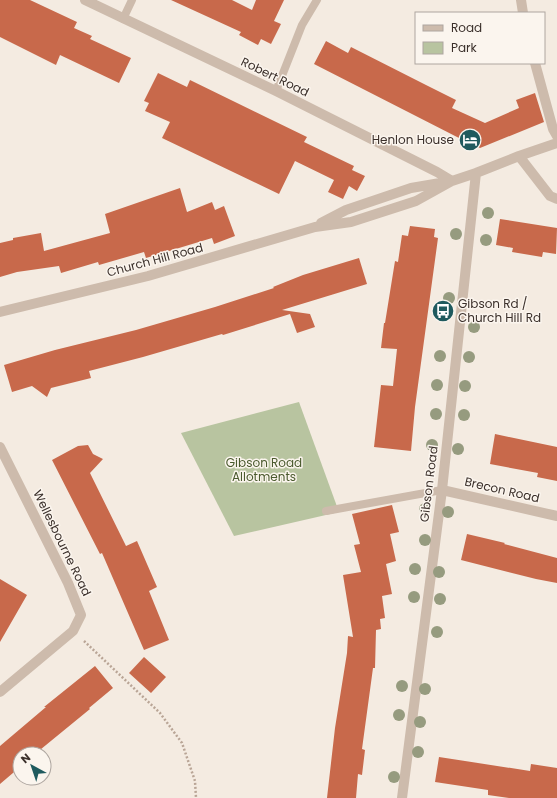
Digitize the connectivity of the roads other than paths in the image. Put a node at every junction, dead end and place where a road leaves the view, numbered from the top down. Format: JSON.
{"nodes":[{"id":1,"x":85,"y":0,"type":"edge"},
{"id":2,"x":132,"y":0,"type":"edge"},
{"id":3,"x":317,"y":0,"type":"edge"},
{"id":4,"x":521,"y":0,"type":"edge"},
{"id":5,"x":523,"y":12,"type":"edge"},
{"id":6,"x":123,"y":19,"type":"junction"},
{"id":7,"x":535,"y":64,"type":"edge"},
{"id":8,"x":276,"y":91,"type":"junction"},
{"id":9,"x":557,"y":136,"type":"edge"},
{"id":10,"x":557,"y":143,"type":"edge"},
{"id":11,"x":519,"y":156,"type":"junction"},
{"id":12,"x":476,"y":173,"type":"junction"},
{"id":13,"x":452,"y":181,"type":"junction"},
{"id":14,"x":557,"y":199,"type":"edge"},
{"id":15,"x":0,"y":312,"type":"edge"},
{"id":16,"x":0,"y":447,"type":"edge"},
{"id":17,"x":442,"y":490,"type":"junction"},
{"id":18,"x":326,"y":511,"type":"dead end"},
{"id":19,"x":557,"y":516,"type":"edge"},
{"id":20,"x":0,"y":692,"type":"edge"},
{"id":21,"x":402,"y":798,"type":"edge"}],
"edges":[{"from":1,"to":6,"type":"street","name":"Robert Road"},
{"from":2,"to":6,"type":"lane"},
{"from":3,"to":8,"type":"lane"},
{"from":4,"to":5,"type":"street"},
{"from":6,"to":8,"type":"street","name":"Robert Road"},
{"from":7,"to":9,"type":"street"},
{"from":8,"to":13,"type":"street","name":"Robert Road"},
{"from":10,"to":11,"type":"street","name":"Church Hill Road"},
{"from":11,"to":12,"type":"street","name":"Church Hill Road"},
{"from":11,"to":14,"type":"street"},
{"from":12,"to":13,"type":"street","name":"Church Hill Road"},
{"from":12,"to":17,"type":"street","name":"Gibson Road"},
{"from":13,"to":15,"type":"street","name":"Church Hill Road"},
{"from":16,"to":20,"type":"street","name":"Wellesbourne Road"},
{"from":17,"to":18,"type":"lane"},
{"from":17,"to":19,"type":"street","name":"Brecon Road"},
{"from":17,"to":21,"type":"street","name":"Gibson Road"}]}
